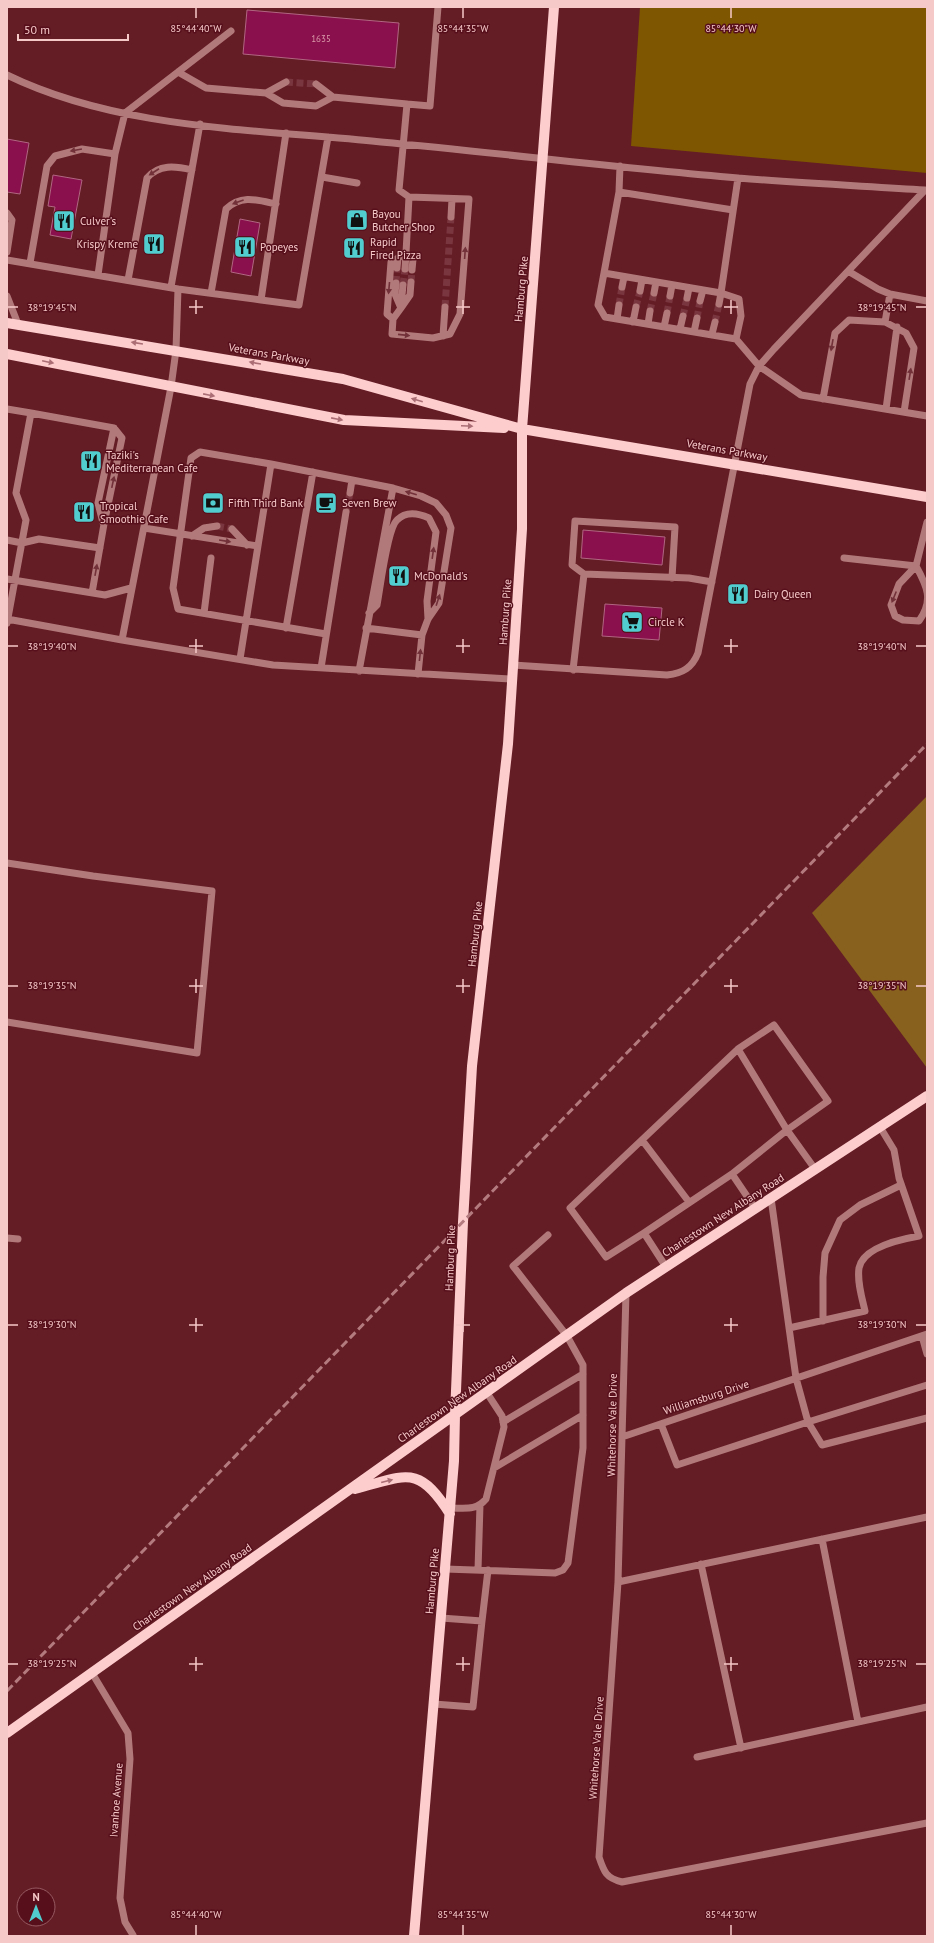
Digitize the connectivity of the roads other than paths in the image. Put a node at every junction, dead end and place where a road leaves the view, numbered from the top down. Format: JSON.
{"nodes":[{"id":1,"x":438,"y":7,"type":"edge"},
{"id":2,"x":554,"y":7,"type":"edge"},
{"id":3,"x":231,"y":31,"type":"dead end"},
{"id":4,"x":178,"y":72,"type":"junction"},
{"id":5,"x":7,"y":74,"type":"edge"},
{"id":6,"x":286,"y":82,"type":"tunnel mouth"},
{"id":7,"x":316,"y":84,"type":"tunnel mouth"},
{"id":8,"x":266,"y":93,"type":"junction"},
{"id":9,"x":333,"y":97,"type":"junction"},
{"id":10,"x":406,"y":104,"type":"junction"},
{"id":11,"x":125,"y":113,"type":"junction"},
{"id":12,"x":200,"y":124,"type":"junction"},
{"id":13,"x":286,"y":133,"type":"junction"},
{"id":14,"x":328,"y":137,"type":"junction"},
{"id":15,"x":403,"y":144,"type":"junction"},
{"id":16,"x":115,"y":154,"type":"junction"},
{"id":17,"x":544,"y":159,"type":"junction"},
{"id":18,"x":620,"y":166,"type":"junction"},
{"id":19,"x":192,"y":170,"type":"junction"},
{"id":20,"x":322,"y":177,"type":"junction"},
{"id":21,"x":738,"y":178,"type":"junction"},
{"id":22,"x":357,"y":183,"type":"dead end"},
{"id":23,"x":619,"y":192,"type":"junction"},
{"id":24,"x":409,"y":197,"type":"junction"},
{"id":25,"x":452,"y":199,"type":"junction"},
{"id":26,"x":276,"y":204,"type":"junction"},
{"id":27,"x":733,"y":210,"type":"junction"},
{"id":28,"x":7,"y":213,"type":"edge"},
{"id":29,"x":451,"y":216,"type":"tunnel mouth"},
{"id":30,"x":7,"y":252,"type":"edge"},
{"id":31,"x":406,"y":253,"type":"junction"},
{"id":32,"x":398,"y":258,"type":"junction"},
{"id":33,"x":7,"y":260,"type":"edge"},
{"id":34,"x":30,"y":263,"type":"junction"},
{"id":35,"x":848,"y":271,"type":"junction"},
{"id":36,"x":604,"y":273,"type":"junction"},
{"id":37,"x":98,"y":275,"type":"junction"},
{"id":38,"x":624,"y":277,"type":"junction"},
{"id":39,"x":128,"y":280,"type":"junction"},
{"id":40,"x":642,"y":280,"type":"junction"},
{"id":41,"x":411,"y":282,"type":"tunnel mouth"},
{"id":42,"x":656,"y":282,"type":"junction"},
{"id":43,"x":400,"y":284,"type":"tunnel mouth"},
{"id":44,"x":672,"y":285,"type":"junction"},
{"id":45,"x":622,"y":287,"type":"tunnel mouth"},
{"id":46,"x":175,"y":288,"type":"junction"},
{"id":47,"x":690,"y":288,"type":"junction"},
{"id":48,"x":703,"y":290,"type":"junction"},
{"id":49,"x":640,"y":291,"type":"tunnel mouth"},
{"id":50,"x":211,"y":293,"type":"junction"},
{"id":51,"x":721,"y":293,"type":"junction"},
{"id":52,"x":654,"y":294,"type":"tunnel mouth"},
{"id":53,"x":890,"y":294,"type":"junction"},
{"id":54,"x":7,"y":296,"type":"edge"},
{"id":55,"x":670,"y":296,"type":"tunnel mouth"},
{"id":56,"x":687,"y":298,"type":"tunnel mouth"},
{"id":57,"x":262,"y":300,"type":"junction"},
{"id":58,"x":700,"y":301,"type":"tunnel mouth"},
{"id":59,"x":927,"y":301,"type":"edge"},
{"id":60,"x":718,"y":304,"type":"tunnel mouth"},
{"id":61,"x":619,"y":305,"type":"tunnel mouth"},
{"id":62,"x":445,"y":307,"type":"tunnel mouth"},
{"id":63,"x":636,"y":307,"type":"tunnel mouth"},
{"id":64,"x":401,"y":308,"type":"junction"},
{"id":65,"x":650,"y":311,"type":"tunnel mouth"},
{"id":66,"x":667,"y":314,"type":"tunnel mouth"},
{"id":67,"x":683,"y":316,"type":"tunnel mouth"},
{"id":68,"x":697,"y":318,"type":"tunnel mouth"},
{"id":69,"x":393,"y":319,"type":"junction"},
{"id":70,"x":617,"y":319,"type":"junction"},
{"id":71,"x":633,"y":322,"type":"junction"},
{"id":72,"x":715,"y":322,"type":"tunnel mouth"},
{"id":73,"x":885,"y":322,"type":"junction"},
{"id":74,"x":7,"y":323,"type":"edge"},
{"id":75,"x":18,"y":324,"type":"junction"},
{"id":76,"x":648,"y":324,"type":"junction"},
{"id":77,"x":664,"y":327,"type":"junction"},
{"id":78,"x":897,"y":327,"type":"junction"},
{"id":79,"x":680,"y":329,"type":"junction"},
{"id":80,"x":694,"y":332,"type":"junction"},
{"id":81,"x":712,"y":334,"type":"junction"},
{"id":82,"x":443,"y":336,"type":"junction"},
{"id":83,"x":736,"y":339,"type":"junction"},
{"id":84,"x":176,"y":350,"type":"junction"},
{"id":85,"x":7,"y":354,"type":"edge"},
{"id":86,"x":759,"y":366,"type":"junction"},
{"id":87,"x":171,"y":387,"type":"junction"},
{"id":88,"x":823,"y":399,"type":"junction"},
{"id":89,"x":7,"y":409,"type":"edge"},
{"id":90,"x":886,"y":409,"type":"junction"},
{"id":91,"x":904,"y":412,"type":"junction"},
{"id":92,"x":31,"y":413,"type":"junction"},
{"id":93,"x":927,"y":416,"type":"edge"},
{"id":94,"x":522,"y":429,"type":"junction"},
{"id":95,"x":271,"y":464,"type":"junction"},
{"id":96,"x":735,"y":464,"type":"junction"},
{"id":97,"x":313,"y":472,"type":"junction"},
{"id":98,"x":352,"y":480,"type":"junction"},
{"id":99,"x":393,"y":488,"type":"junction"},
{"id":100,"x":350,"y":493,"type":"tunnel mouth"},
{"id":101,"x":927,"y":497,"type":"edge"},
{"id":102,"x":346,"y":512,"type":"tunnel mouth"},
{"id":103,"x":927,"y":522,"type":"edge"},
{"id":104,"x":217,"y":526,"type":"tunnel mouth"},
{"id":105,"x":144,"y":528,"type":"junction"},
{"id":106,"x":232,"y":529,"type":"tunnel mouth"},
{"id":107,"x":181,"y":534,"type":"junction"},
{"id":108,"x":192,"y":536,"type":"junction"},
{"id":109,"x":7,"y":540,"type":"edge"},
{"id":110,"x":22,"y":542,"type":"junction"},
{"id":111,"x":247,"y":545,"type":"junction"},
{"id":112,"x":258,"y":546,"type":"junction"},
{"id":113,"x":100,"y":548,"type":"junction"},
{"id":114,"x":212,"y":558,"type":"dead end"},
{"id":115,"x":844,"y":558,"type":"dead end"},
{"id":116,"x":916,"y":566,"type":"junction"},
{"id":117,"x":584,"y":574,"type":"junction"},
{"id":118,"x":672,"y":578,"type":"junction"},
{"id":119,"x":7,"y":579,"type":"edge"},
{"id":120,"x":15,"y":581,"type":"junction"},
{"id":121,"x":712,"y":582,"type":"junction"},
{"id":122,"x":131,"y":588,"type":"junction"},
{"id":123,"x":92,"y":593,"type":"junction"},
{"id":124,"x":204,"y":613,"type":"junction"},
{"id":125,"x":369,"y":613,"type":"junction"},
{"id":126,"x":7,"y":620,"type":"edge"},
{"id":127,"x":246,"y":620,"type":"junction"},
{"id":128,"x":428,"y":620,"type":"junction"},
{"id":129,"x":286,"y":628,"type":"junction"},
{"id":130,"x":366,"y":628,"type":"junction"},
{"id":131,"x":326,"y":634,"type":"junction"},
{"id":132,"x":422,"y":635,"type":"junction"},
{"id":133,"x":122,"y":640,"type":"junction"},
{"id":134,"x":240,"y":660,"type":"junction"},
{"id":135,"x":513,"y":665,"type":"junction"},
{"id":136,"x":320,"y":668,"type":"junction"},
{"id":137,"x":573,"y":670,"type":"junction"},
{"id":138,"x":359,"y":671,"type":"junction"},
{"id":139,"x":418,"y":674,"type":"junction"},
{"id":140,"x":512,"y":679,"type":"junction"},
{"id":141,"x":7,"y":863,"type":"edge"},
{"id":142,"x":7,"y":1022,"type":"edge"},
{"id":143,"x":738,"y":1049,"type":"junction"},
{"id":144,"x":927,"y":1096,"type":"edge"},
{"id":145,"x":880,"y":1127,"type":"junction"},
{"id":146,"x":787,"y":1130,"type":"junction"},
{"id":147,"x":642,"y":1140,"type":"junction"},
{"id":148,"x":815,"y":1169,"type":"junction"},
{"id":149,"x":732,"y":1174,"type":"junction"},
{"id":150,"x":902,"y":1185,"type":"junction"},
{"id":151,"x":771,"y":1198,"type":"junction"},
{"id":152,"x":690,"y":1202,"type":"junction"},
{"id":153,"x":755,"y":1208,"type":"junction"},
{"id":154,"x":644,"y":1233,"type":"junction"},
{"id":155,"x":548,"y":1235,"type":"dead end"},
{"id":156,"x":7,"y":1238,"type":"edge"},
{"id":157,"x":18,"y":1239,"type":"dead end"},
{"id":158,"x":666,"y":1267,"type":"junction"},
{"id":159,"x":626,"y":1293,"type":"junction"},
{"id":160,"x":823,"y":1320,"type":"junction"},
{"id":161,"x":789,"y":1328,"type":"junction"},
{"id":162,"x":925,"y":1335,"type":"edge"},
{"id":163,"x":567,"y":1336,"type":"junction"},
{"id":164,"x":927,"y":1354,"type":"edge"},
{"id":165,"x":583,"y":1374,"type":"junction"},
{"id":166,"x":796,"y":1378,"type":"junction"},
{"id":167,"x":927,"y":1385,"type":"edge"},
{"id":168,"x":486,"y":1392,"type":"junction"},
{"id":169,"x":583,"y":1415,"type":"junction"},
{"id":170,"x":455,"y":1416,"type":"junction"},
{"id":171,"x":927,"y":1418,"type":"edge"},
{"id":172,"x":503,"y":1422,"type":"junction"},
{"id":173,"x":808,"y":1422,"type":"junction"},
{"id":174,"x":661,"y":1424,"type":"junction"},
{"id":175,"x":622,"y":1436,"type":"junction"},
{"id":176,"x":494,"y":1468,"type":"junction"},
{"id":177,"x":349,"y":1491,"type":"junction"},
{"id":178,"x":480,"y":1505,"type":"junction"},
{"id":179,"x":450,"y":1511,"type":"junction"},
{"id":180,"x":927,"y":1517,"type":"edge"},
{"id":181,"x":822,"y":1539,"type":"junction"},
{"id":182,"x":701,"y":1564,"type":"junction"},
{"id":183,"x":445,"y":1569,"type":"junction"},
{"id":184,"x":478,"y":1570,"type":"junction"},
{"id":185,"x":488,"y":1570,"type":"junction"},
{"id":186,"x":618,"y":1582,"type":"junction"},
{"id":187,"x":441,"y":1618,"type":"junction"},
{"id":188,"x":482,"y":1621,"type":"junction"},
{"id":189,"x":92,"y":1673,"type":"junction"},
{"id":190,"x":434,"y":1704,"type":"junction"},
{"id":191,"x":927,"y":1707,"type":"edge"},
{"id":192,"x":858,"y":1722,"type":"junction"},
{"id":193,"x":7,"y":1733,"type":"edge"},
{"id":194,"x":741,"y":1748,"type":"junction"},
{"id":195,"x":697,"y":1757,"type":"dead end"},
{"id":196,"x":927,"y":1823,"type":"edge"},
{"id":197,"x":133,"y":1935,"type":"edge"},
{"id":198,"x":414,"y":1936,"type":"edge"}],
"edges":[{"from":1,"to":10,"type":"street"},
{"from":2,"to":17,"type":"main road","name":"Hamburg Pike"},
{"from":3,"to":4,"type":"street"},
{"from":4,"to":8,"type":"street"},
{"from":4,"to":11,"type":"street"},
{"from":5,"to":11,"type":"street"},
{"from":6,"to":8,"type":"street"},
{"from":7,"to":9,"type":"street"},
{"from":8,"to":9,"type":"street"},
{"from":9,"to":10,"type":"street"},
{"from":10,"to":15,"type":"street"},
{"from":11,"to":12,"type":"street"},
{"from":11,"to":16,"type":"street"},
{"from":12,"to":13,"type":"street"},
{"from":12,"to":19,"type":"street"},
{"from":13,"to":14,"type":"street"},
{"from":13,"to":26,"type":"street"},
{"from":14,"to":15,"type":"street"},
{"from":14,"to":20,"type":"street"},
{"from":15,"to":17,"type":"street"},
{"from":15,"to":24,"type":"street"},
{"from":16,"to":34,"type":"street","one_way":true},
{"from":16,"to":37,"type":"street"},
{"from":17,"to":18,"type":"street"},
{"from":17,"to":94,"type":"main road","name":"Hamburg Pike"},
{"from":18,"to":21,"type":"street"},
{"from":18,"to":23,"type":"street"},
{"from":19,"to":39,"type":"street","one_way":true},
{"from":19,"to":46,"type":"street"},
{"from":20,"to":22,"type":"street"},
{"from":20,"to":57,"type":"street"},
{"from":21,"to":27,"type":"street"},
{"from":21,"to":35,"type":"street"},
{"from":23,"to":27,"type":"street"},
{"from":23,"to":36,"type":"street"},
{"from":24,"to":25,"type":"street"},
{"from":24,"to":31,"type":"street"},
{"from":25,"to":29,"type":"street"},
{"from":82,"to":25,"type":"street","one_way":true},
{"from":26,"to":50,"type":"street","one_way":true},
{"from":26,"to":57,"type":"street"},
{"from":27,"to":51,"type":"street"},
{"from":28,"to":30,"type":"street"},
{"from":31,"to":32,"type":"street"},
{"from":31,"to":32,"type":"street"},
{"from":32,"to":69,"type":"street","one_way":true},
{"from":33,"to":34,"type":"street"},
{"from":34,"to":37,"type":"street"},
{"from":35,"to":53,"type":"street"},
{"from":35,"to":86,"type":"street"},
{"from":36,"to":38,"type":"street"},
{"from":36,"to":70,"type":"street"},
{"from":37,"to":39,"type":"street"},
{"from":38,"to":40,"type":"street"},
{"from":38,"to":45,"type":"street"},
{"from":39,"to":46,"type":"street"},
{"from":40,"to":42,"type":"street"},
{"from":40,"to":49,"type":"street"},
{"from":41,"to":64,"type":"street"},
{"from":42,"to":44,"type":"street"},
{"from":42,"to":52,"type":"street"},
{"from":43,"to":64,"type":"street"},
{"from":44,"to":47,"type":"street"},
{"from":44,"to":55,"type":"street"},
{"from":46,"to":50,"type":"street"},
{"from":46,"to":84,"type":"street"},
{"from":47,"to":48,"type":"street"},
{"from":47,"to":56,"type":"street"},
{"from":48,"to":51,"type":"street"},
{"from":48,"to":58,"type":"street"},
{"from":50,"to":57,"type":"street"},
{"from":51,"to":60,"type":"street"},
{"from":51,"to":83,"type":"street"},
{"from":53,"to":59,"type":"street"},
{"from":53,"to":73,"type":"street"},
{"from":54,"to":75,"type":"street"},
{"from":61,"to":70,"type":"street"},
{"from":62,"to":82,"type":"street"},
{"from":63,"to":71,"type":"street"},
{"from":64,"to":69,"type":"street"},
{"from":65,"to":76,"type":"street"},
{"from":66,"to":77,"type":"street"},
{"from":67,"to":79,"type":"street"},
{"from":68,"to":80,"type":"street"},
{"from":69,"to":82,"type":"street","one_way":true},
{"from":70,"to":71,"type":"street"},
{"from":71,"to":76,"type":"street"},
{"from":72,"to":81,"type":"street"},
{"from":73,"to":78,"type":"street"},
{"from":73,"to":88,"type":"street","one_way":true},
{"from":74,"to":75,"type":"main road","name":"Veterans Parkway"},
{"from":84,"to":75,"type":"main road","name":"Veterans Parkway","one_way":true},
{"from":76,"to":77,"type":"street"},
{"from":77,"to":79,"type":"street"},
{"from":78,"to":90,"type":"street"},
{"from":91,"to":78,"type":"street","one_way":true},
{"from":79,"to":80,"type":"street"},
{"from":80,"to":81,"type":"street"},
{"from":81,"to":83,"type":"street"},
{"from":83,"to":86,"type":"street"},
{"from":84,"to":87,"type":"street"},
{"from":94,"to":84,"type":"main road","name":"Veterans Parkway","one_way":true},
{"from":85,"to":87,"type":"main road","name":"Veterans Parkway","one_way":true},
{"from":86,"to":88,"type":"street"},
{"from":86,"to":96,"type":"street"},
{"from":87,"to":94,"type":"main road","name":"Veterans Parkway","one_way":true},
{"from":87,"to":105,"type":"street"},
{"from":88,"to":90,"type":"street"},
{"from":89,"to":92,"type":"street"},
{"from":90,"to":91,"type":"street"},
{"from":91,"to":93,"type":"street"},
{"from":92,"to":110,"type":"street"},
{"from":113,"to":92,"type":"street","one_way":true},
{"from":94,"to":96,"type":"main road","name":"Veterans Parkway"},
{"from":94,"to":135,"type":"main road","name":"Hamburg Pike"},
{"from":95,"to":97,"type":"street"},
{"from":95,"to":107,"type":"street"},
{"from":95,"to":112,"type":"street"},
{"from":96,"to":101,"type":"main road","name":"Veterans Parkway"},
{"from":96,"to":121,"type":"street"},
{"from":97,"to":98,"type":"street"},
{"from":97,"to":129,"type":"street"},
{"from":98,"to":99,"type":"street"},
{"from":98,"to":100,"type":"street"},
{"from":99,"to":125,"type":"street"},
{"from":128,"to":99,"type":"street","one_way":true},
{"from":102,"to":131,"type":"street"},
{"from":103,"to":116,"type":"street"},
{"from":104,"to":108,"type":"street"},
{"from":105,"to":107,"type":"street"},
{"from":105,"to":122,"type":"street"},
{"from":106,"to":111,"type":"street"},
{"from":107,"to":108,"type":"street"},
{"from":107,"to":124,"type":"street"},
{"from":108,"to":111,"type":"street","one_way":true},
{"from":109,"to":110,"type":"street"},
{"from":110,"to":113,"type":"street"},
{"from":110,"to":120,"type":"street"},
{"from":111,"to":112,"type":"street"},
{"from":112,"to":127,"type":"street"},
{"from":123,"to":113,"type":"street","one_way":true},
{"from":114,"to":124,"type":"street"},
{"from":115,"to":116,"type":"street"},
{"from":116,"to":116,"type":"street","one_way":true},
{"from":117,"to":118,"type":"street"},
{"from":117,"to":118,"type":"street"},
{"from":117,"to":137,"type":"street"},
{"from":118,"to":121,"type":"street"},
{"from":119,"to":120,"type":"street"},
{"from":120,"to":123,"type":"street"},
{"from":120,"to":126,"type":"street"},
{"from":121,"to":137,"type":"street"},
{"from":122,"to":123,"type":"street"},
{"from":122,"to":133,"type":"street"},
{"from":124,"to":127,"type":"street"},
{"from":128,"to":125,"type":"street","one_way":true},
{"from":125,"to":130,"type":"street"},
{"from":126,"to":133,"type":"street"},
{"from":127,"to":129,"type":"street"},
{"from":127,"to":134,"type":"street"},
{"from":128,"to":132,"type":"street"},
{"from":129,"to":131,"type":"street"},
{"from":130,"to":132,"type":"street"},
{"from":130,"to":138,"type":"street"},
{"from":131,"to":136,"type":"street"},
{"from":139,"to":132,"type":"street","one_way":true},
{"from":133,"to":134,"type":"street"},
{"from":134,"to":136,"type":"street"},
{"from":135,"to":137,"type":"street"},
{"from":135,"to":140,"type":"main road","name":"Hamburg Pike"},
{"from":136,"to":138,"type":"street"},
{"from":138,"to":139,"type":"street"},
{"from":139,"to":140,"type":"street"},
{"from":140,"to":170,"type":"main road","name":"Hamburg Pike"},
{"from":141,"to":142,"type":"street"},
{"from":143,"to":146,"type":"street"},
{"from":143,"to":146,"type":"street"},
{"from":143,"to":147,"type":"street"},
{"from":144,"to":145,"type":"main road","name":"Charlestown New Albany Road"},
{"from":145,"to":148,"type":"main road","name":"Charlestown New Albany Road"},
{"from":145,"to":150,"type":"street"},
{"from":146,"to":148,"type":"street"},
{"from":146,"to":149,"type":"street"},
{"from":147,"to":152,"type":"street"},
{"from":147,"to":154,"type":"street"},
{"from":148,"to":151,"type":"main road","name":"Charlestown New Albany Road"},
{"from":149,"to":152,"type":"street"},
{"from":149,"to":153,"type":"street"},
{"from":150,"to":160,"type":"street"},
{"from":150,"to":160,"type":"street"},
{"from":151,"to":153,"type":"main road","name":"Charlestown New Albany Road"},
{"from":151,"to":161,"type":"street"},
{"from":152,"to":154,"type":"street"},
{"from":153,"to":158,"type":"main road","name":"Charlestown New Albany Road"},
{"from":154,"to":158,"type":"street"},
{"from":155,"to":163,"type":"street"},
{"from":156,"to":157,"type":"street"},
{"from":158,"to":159,"type":"main road","name":"Charlestown New Albany Road"},
{"from":159,"to":163,"type":"main road","name":"Charlestown New Albany Road"},
{"from":159,"to":175,"type":"street","name":"Whitehorse Vale Drive"},
{"from":160,"to":161,"type":"street"},
{"from":161,"to":166,"type":"street"},
{"from":162,"to":164,"type":"street"},
{"from":162,"to":166,"type":"street","name":"Williamsburg Drive"},
{"from":163,"to":165,"type":"street"},
{"from":163,"to":168,"type":"main road","name":"Charlestown New Albany Road"},
{"from":165,"to":169,"type":"street"},
{"from":165,"to":172,"type":"street"},
{"from":166,"to":173,"type":"street"},
{"from":166,"to":174,"type":"street","name":"Williamsburg Drive"},
{"from":167,"to":173,"type":"street"},
{"from":168,"to":170,"type":"main road","name":"Charlestown New Albany Road"},
{"from":168,"to":172,"type":"street"},
{"from":169,"to":176,"type":"street"},
{"from":169,"to":185,"type":"street"},
{"from":170,"to":177,"type":"main road","name":"Charlestown New Albany Road"},
{"from":170,"to":179,"type":"main road","name":"Hamburg Pike"},
{"from":171,"to":173,"type":"street"},
{"from":172,"to":176,"type":"street"},
{"from":173,"to":174,"type":"street"},
{"from":174,"to":175,"type":"street","name":"Williamsburg Drive"},
{"from":175,"to":186,"type":"street","name":"Whitehorse Vale Drive"},
{"from":176,"to":178,"type":"street"},
{"from":177,"to":179,"type":"main road","one_way":true},
{"from":177,"to":189,"type":"main road","name":"Charlestown New Albany Road"},
{"from":178,"to":179,"type":"street"},
{"from":178,"to":184,"type":"street"},
{"from":179,"to":183,"type":"main road","name":"Hamburg Pike"},
{"from":180,"to":181,"type":"street"},
{"from":181,"to":182,"type":"street"},
{"from":181,"to":192,"type":"street"},
{"from":182,"to":186,"type":"street"},
{"from":182,"to":194,"type":"street"},
{"from":183,"to":184,"type":"street"},
{"from":183,"to":187,"type":"main road","name":"Hamburg Pike"},
{"from":184,"to":185,"type":"street"},
{"from":185,"to":188,"type":"street"},
{"from":186,"to":196,"type":"street","name":"Whitehorse Vale Drive"},
{"from":187,"to":188,"type":"street"},
{"from":187,"to":190,"type":"main road","name":"Hamburg Pike"},
{"from":188,"to":190,"type":"street"},
{"from":189,"to":193,"type":"main road","name":"Charlestown New Albany Road"},
{"from":189,"to":197,"type":"street","name":"Ivanhoe Avenue"},
{"from":190,"to":198,"type":"main road","name":"Hamburg Pike"},
{"from":191,"to":192,"type":"street"},
{"from":192,"to":194,"type":"street"},
{"from":194,"to":195,"type":"street"}]}
